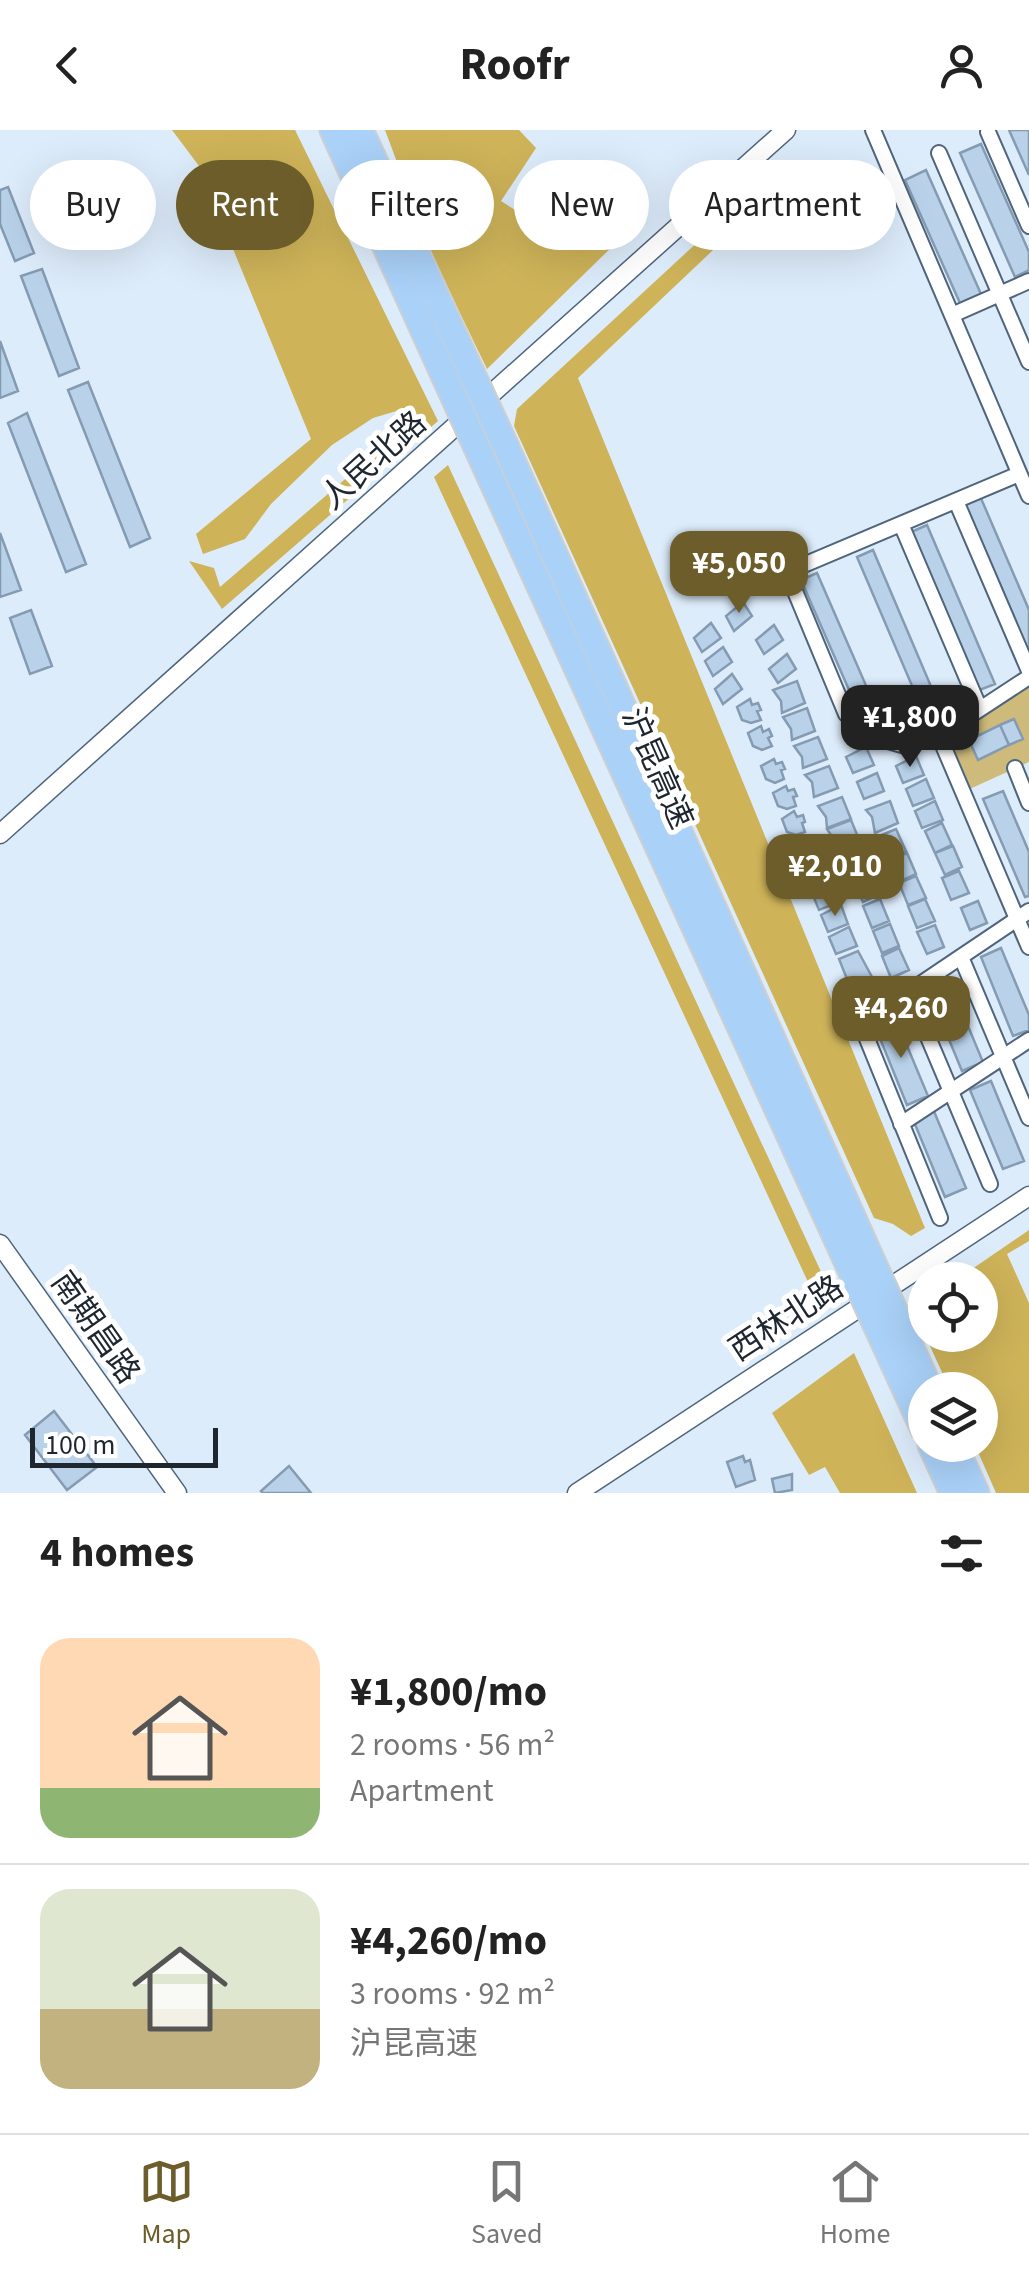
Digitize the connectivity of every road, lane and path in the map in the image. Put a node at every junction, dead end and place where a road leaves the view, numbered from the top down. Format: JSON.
{"nodes":[{"id":1,"x":330,"y":130,"type":"edge"},
{"id":2,"x":360,"y":130,"type":"edge"},
{"id":3,"x":372,"y":130,"type":"edge"},
{"id":4,"x":786,"y":130,"type":"edge"},
{"id":5,"x":873,"y":130,"type":"edge"},
{"id":6,"x":988,"y":132,"type":"edge"},
{"id":7,"x":939,"y":153,"type":"dead end"},
{"id":8,"x":348,"y":160,"type":"edge"},
{"id":9,"x":370,"y":160,"type":"edge"},
{"id":10,"x":379,"y":160,"type":"edge"},
{"id":11,"x":1029,"y":226,"type":"edge"},
{"id":12,"x":401,"y":250,"type":"edge"},
{"id":13,"x":1029,"y":281,"type":"edge"},
{"id":14,"x":1000,"y":294,"type":"junction"},
{"id":15,"x":952,"y":315,"type":"junction"},
{"id":16,"x":1029,"y":362,"type":"edge"},
{"id":17,"x":455,"y":368,"type":"junction"},
{"id":18,"x":1026,"y":486,"type":"edge"},
{"id":19,"x":956,"y":500,"type":"junction"},
{"id":20,"x":901,"y":524,"type":"junction"},
{"id":21,"x":1029,"y":674,"type":"edge"},
{"id":22,"x":980,"y":709,"type":"junction"},
{"id":23,"x":939,"y":736,"type":"junction"},
{"id":24,"x":1015,"y":768,"type":"dead end"},
{"id":25,"x":1029,"y":802,"type":"edge"},
{"id":26,"x":0,"y":834,"type":"edge"},
{"id":27,"x":1023,"y":915,"type":"edge"},
{"id":28,"x":1029,"y":947,"type":"edge"},
{"id":29,"x":961,"y":957,"type":"junction"},
{"id":30,"x":910,"y":992,"type":"junction"},
{"id":31,"x":1029,"y":1040,"type":"edge"},
{"id":32,"x":1003,"y":1057,"type":"junction"},
{"id":33,"x":951,"y":1091,"type":"junction"},
{"id":34,"x":1029,"y":1118,"type":"edge"},
{"id":35,"x":901,"y":1124,"type":"junction"},
{"id":36,"x":813,"y":1158,"type":"junction"},
{"id":37,"x":990,"y":1184,"type":"dead end"},
{"id":38,"x":1029,"y":1196,"type":"edge"},
{"id":39,"x":940,"y":1218,"type":"dead end"},
{"id":40,"x":0,"y":1244,"type":"edge"},
{"id":41,"x":921,"y":1372,"type":"edge"},
{"id":42,"x":908,"y":1390,"type":"edge"},
{"id":43,"x":939,"y":1462,"type":"edge"},
{"id":44,"x":962,"y":1462,"type":"edge"},
{"id":45,"x":177,"y":1493,"type":"edge"},
{"id":46,"x":578,"y":1493,"type":"edge"},
{"id":47,"x":953,"y":1493,"type":"edge"},
{"id":48,"x":976,"y":1493,"type":"edge"}],
"edges":[{"from":1,"to":8,"type":"highway"},
{"from":2,"to":9,"type":"highway","name":"沪昆高速"},
{"from":3,"to":10,"type":"highway"},
{"from":4,"to":26,"type":"main road","name":"人民北路"},
{"from":5,"to":15,"type":"street"},
{"from":6,"to":11,"type":"street"},
{"from":7,"to":14,"type":"street"},
{"from":12,"to":17,"type":"highway","name":"沪昆高速"},
{"from":13,"to":14,"type":"street"},
{"from":14,"to":15,"type":"street"},
{"from":14,"to":16,"type":"street"},
{"from":15,"to":18,"type":"street"},
{"from":17,"to":36,"type":"highway","name":"沪昆高速","bridge":true},
{"from":17,"to":36,"type":"highway","name":"沪昆高速","bridge":true},
{"from":18,"to":19,"type":"street"},
{"from":19,"to":20,"type":"street"},
{"from":19,"to":21,"type":"street"},
{"from":20,"to":22,"type":"street"},
{"from":20,"to":23,"type":"street"},
{"from":21,"to":22,"type":"street"},
{"from":22,"to":23,"type":"street"},
{"from":23,"to":27,"type":"street"},
{"from":24,"to":25,"type":"street"},
{"from":27,"to":28,"type":"street"},
{"from":27,"to":29,"type":"street"},
{"from":29,"to":30,"type":"street"},
{"from":29,"to":32,"type":"street"},
{"from":30,"to":33,"type":"street"},
{"from":30,"to":35,"type":"street"},
{"from":31,"to":32,"type":"street"},
{"from":32,"to":33,"type":"street"},
{"from":32,"to":34,"type":"street"},
{"from":33,"to":35,"type":"street"},
{"from":33,"to":37,"type":"street"},
{"from":35,"to":39,"type":"street"},
{"from":36,"to":41,"type":"highway","name":"沪昆高速","bridge":true},
{"from":36,"to":42,"type":"highway","name":"沪昆高速","bridge":true},
{"from":38,"to":46,"type":"main road","name":"西林北路"},
{"from":40,"to":45,"type":"main road","name":"南期昌路"},
{"from":43,"to":47,"type":"highway"},
{"from":44,"to":48,"type":"highway"}]}
